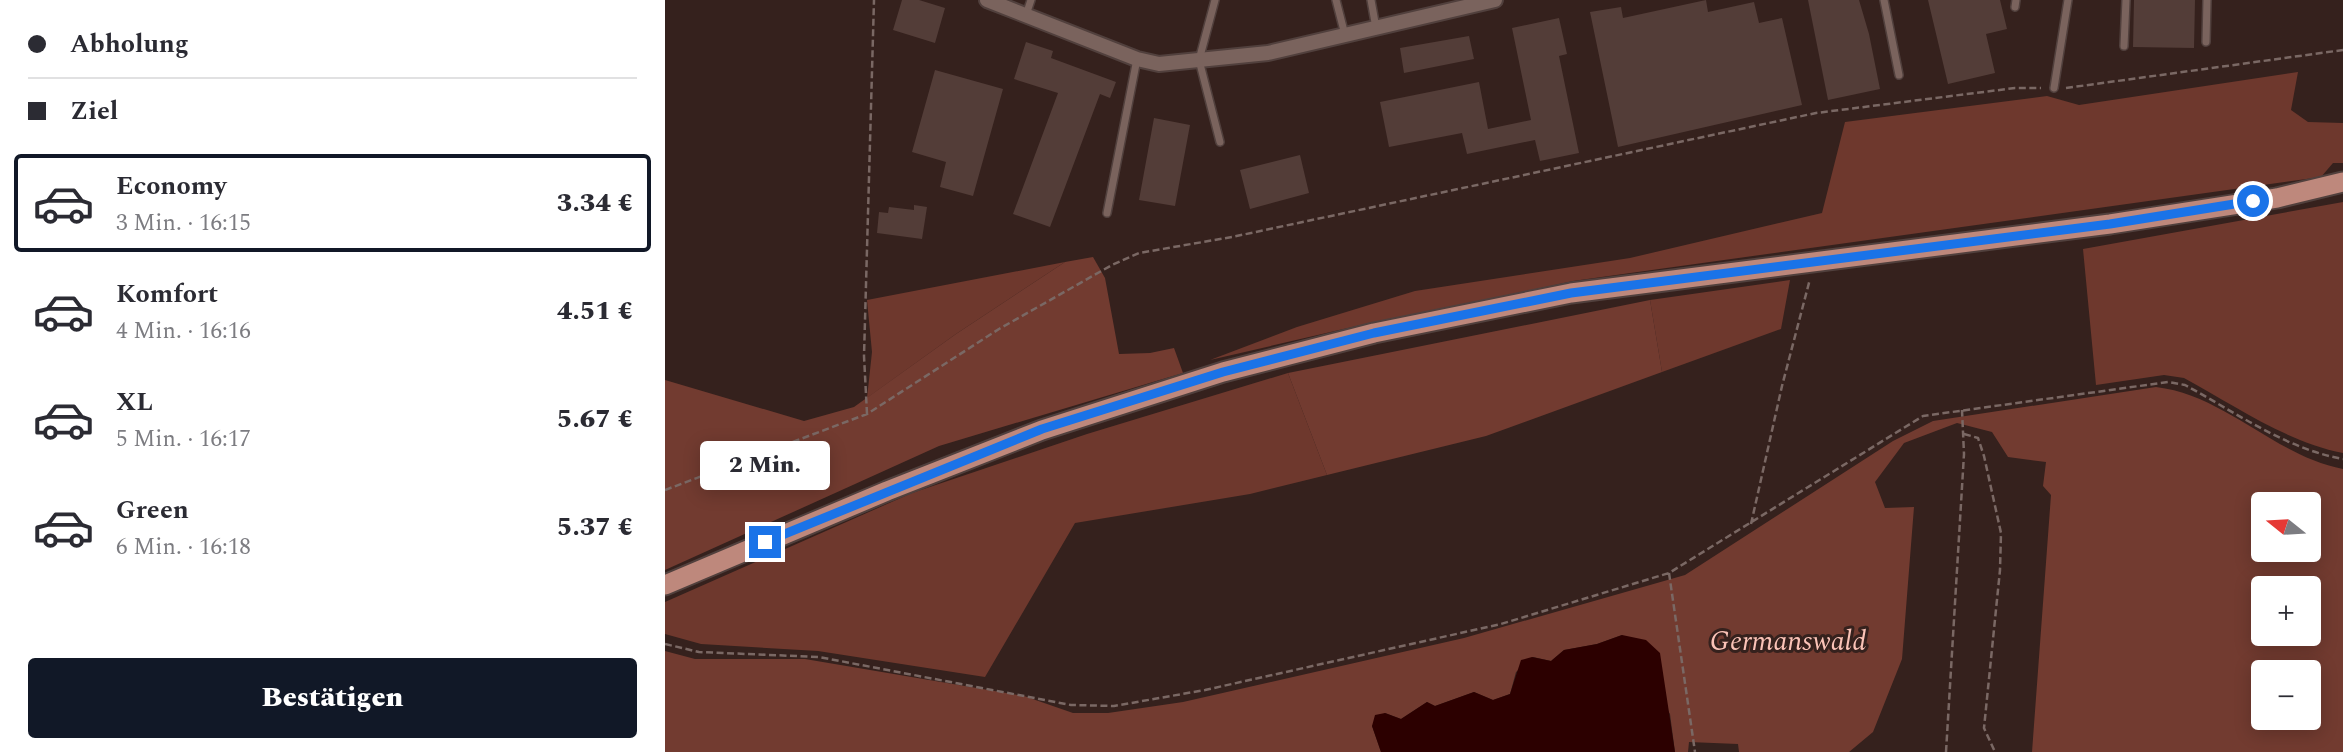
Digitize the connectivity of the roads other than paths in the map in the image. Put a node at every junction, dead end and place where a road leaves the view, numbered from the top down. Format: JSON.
{"nodes":[{"id":1,"x":987,"y":0,"type":"edge"},
{"id":2,"x":1031,"y":0,"type":"edge"},
{"id":3,"x":1215,"y":0,"type":"edge"},
{"id":4,"x":1336,"y":0,"type":"edge"},
{"id":5,"x":1371,"y":0,"type":"edge"},
{"id":6,"x":1495,"y":0,"type":"edge"},
{"id":7,"x":1884,"y":0,"type":"edge"},
{"id":8,"x":2069,"y":0,"type":"edge"},
{"id":9,"x":2126,"y":0,"type":"edge"},
{"id":10,"x":2207,"y":0,"type":"edge"},
{"id":11,"x":1465,"y":3,"type":"edge"},
{"id":12,"x":1026,"y":16,"type":"junction"},
{"id":13,"x":1376,"y":28,"type":"junction"},
{"id":14,"x":1345,"y":35,"type":"junction"},
{"id":15,"x":2206,"y":42,"type":"dead end"},
{"id":16,"x":2125,"y":46,"type":"dead end"},
{"id":17,"x":1137,"y":60,"type":"junction"},
{"id":18,"x":1199,"y":60,"type":"junction"},
{"id":19,"x":1899,"y":75,"type":"dead end"},
{"id":20,"x":2054,"y":88,"type":"road end"},
{"id":21,"x":1220,"y":142,"type":"dead end"},
{"id":22,"x":2343,"y":182,"type":"edge"},
{"id":23,"x":1107,"y":213,"type":"dead end"},
{"id":24,"x":665,"y":585,"type":"edge"}],
"edges":[{"from":1,"to":12,"type":"street"},
{"from":2,"to":12,"type":"lane"},
{"from":3,"to":18,"type":"lane"},
{"from":4,"to":14,"type":"lane"},
{"from":5,"to":13,"type":"lane"},
{"from":6,"to":11,"type":"street"},
{"from":7,"to":19,"type":"lane"},
{"from":8,"to":20,"type":"lane"},
{"from":9,"to":16,"type":"lane"},
{"from":10,"to":15,"type":"lane"},
{"from":11,"to":13,"type":"street"},
{"from":12,"to":17,"type":"street"},
{"from":13,"to":14,"type":"street"},
{"from":14,"to":18,"type":"street"},
{"from":17,"to":18,"type":"street"},
{"from":17,"to":23,"type":"lane"},
{"from":18,"to":21,"type":"lane"},
{"from":22,"to":24,"type":"main road"}]}
